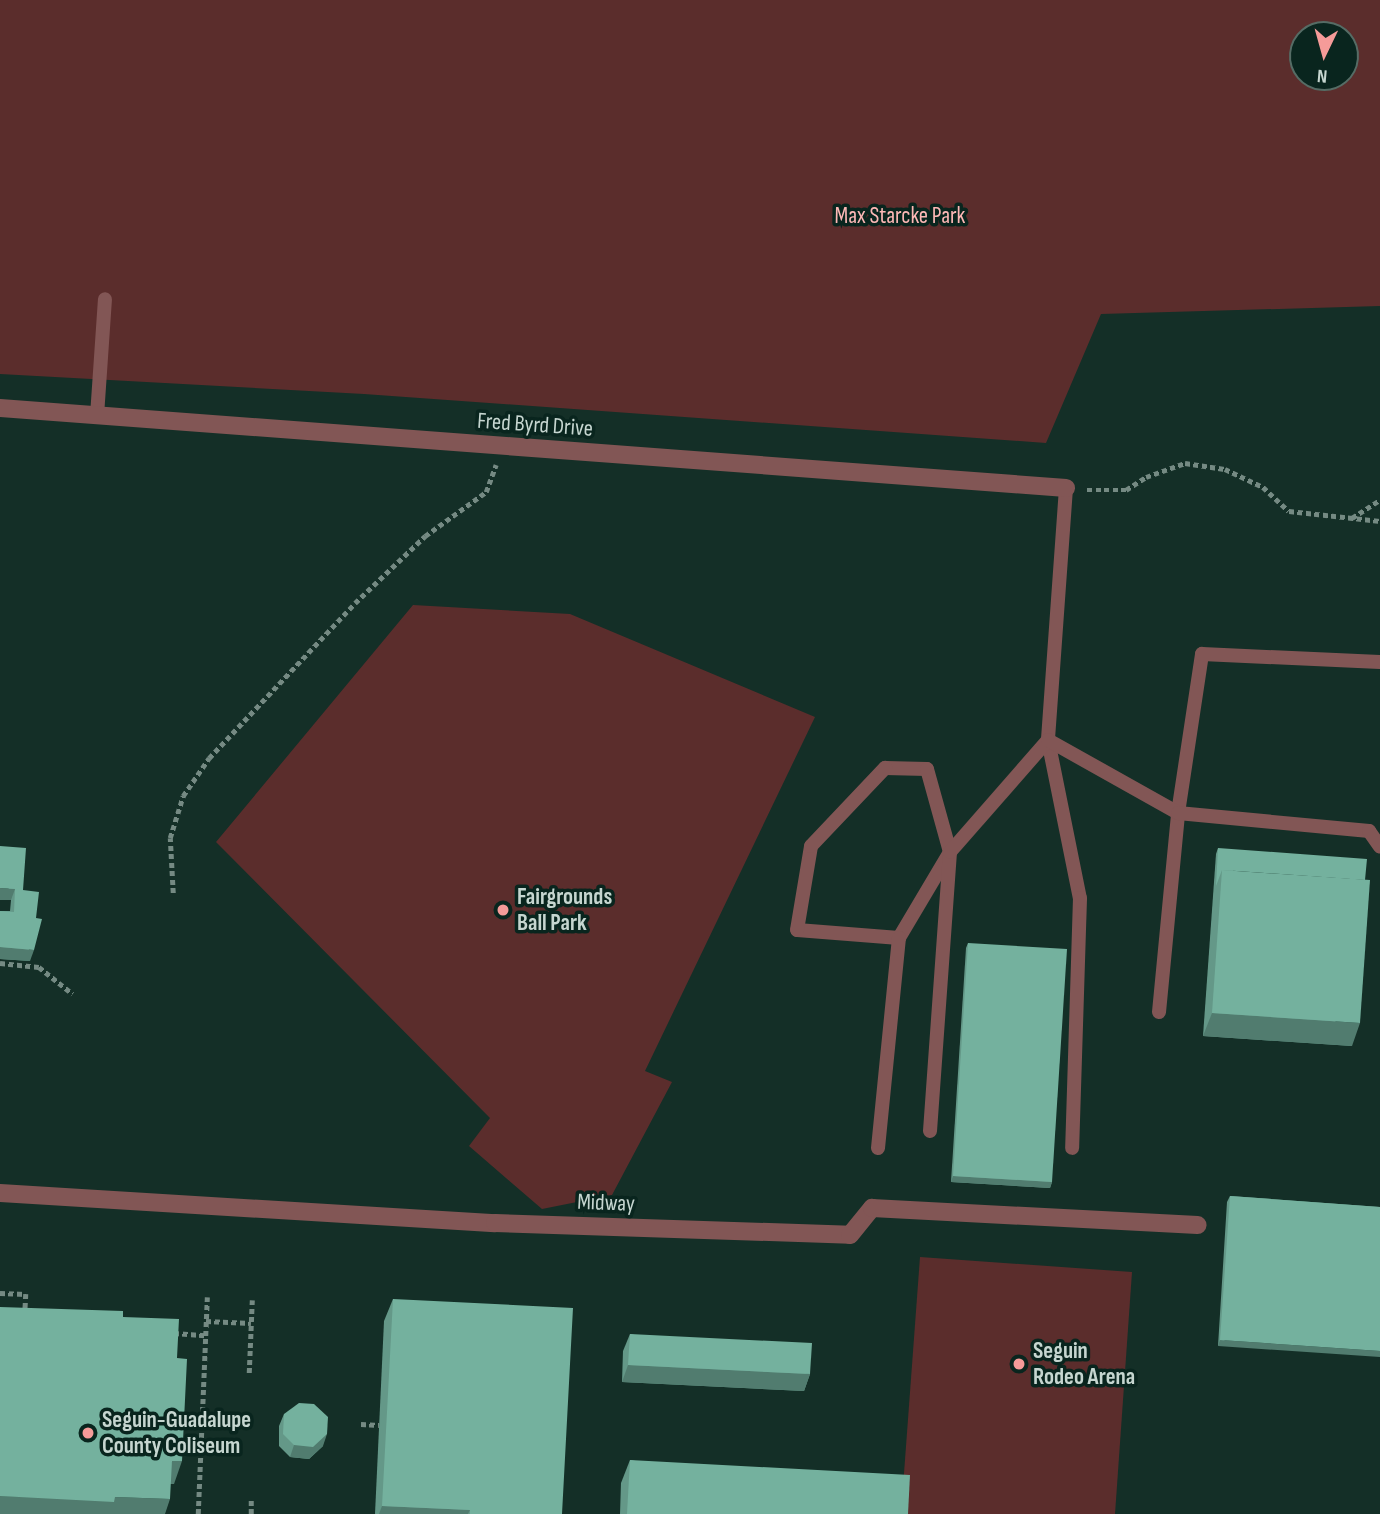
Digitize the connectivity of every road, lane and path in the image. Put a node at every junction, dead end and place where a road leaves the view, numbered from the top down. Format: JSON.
{"nodes":[{"id":1,"x":105,"y":299,"type":"dead end"},
{"id":2,"x":0,"y":408,"type":"edge"},
{"id":3,"x":97,"y":416,"type":"junction"},
{"id":4,"x":500,"y":447,"type":"junction"},
{"id":5,"x":1066,"y":488,"type":"joint"},
{"id":6,"x":1102,"y":492,"type":"dead end"},
{"id":7,"x":1380,"y":500,"type":"edge"},
{"id":8,"x":1352,"y":518,"type":"junction"},
{"id":9,"x":1380,"y":521,"type":"edge"},
{"id":10,"x":1380,"y":662,"type":"edge"},
{"id":11,"x":1048,"y":740,"type":"junction"},
{"id":12,"x":1178,"y":813,"type":"junction"},
{"id":13,"x":1380,"y":847,"type":"edge"},
{"id":14,"x":950,"y":852,"type":"junction"},
{"id":15,"x":173,"y":893,"type":"dead end"},
{"id":16,"x":899,"y":938,"type":"junction"},
{"id":17,"x":0,"y":963,"type":"edge"},
{"id":18,"x":73,"y":994,"type":"dead end"},
{"id":19,"x":1159,"y":1012,"type":"dead end"},
{"id":20,"x":930,"y":1131,"type":"dead end"},
{"id":21,"x":1072,"y":1147,"type":"dead end"},
{"id":22,"x":878,"y":1148,"type":"dead end"},
{"id":23,"x":0,"y":1193,"type":"edge"},
{"id":24,"x":1198,"y":1225,"type":"dead end"},
{"id":25,"x":0,"y":1293,"type":"edge"},
{"id":26,"x":207,"y":1297,"type":"dead end"},
{"id":27,"x":252,"y":1300,"type":"dead end"},
{"id":28,"x":24,"y":1319,"type":"edge"},
{"id":29,"x":206,"y":1321,"type":"junction"},
{"id":30,"x":251,"y":1323,"type":"junction"},
{"id":31,"x":166,"y":1332,"type":"edge"},
{"id":32,"x":205,"y":1335,"type":"junction"},
{"id":33,"x":249,"y":1373,"type":"dead end"},
{"id":34,"x":361,"y":1424,"type":"dead end"},
{"id":35,"x":379,"y":1425,"type":"dead end"},
{"id":36,"x":251,"y":1497,"type":"dead end"},
{"id":37,"x":198,"y":1514,"type":"edge"},
{"id":38,"x":251,"y":1514,"type":"edge"}],
"edges":[{"from":1,"to":3,"type":"lane"},
{"from":2,"to":3,"type":"street","name":"Fred Byrd Drive"},
{"from":3,"to":4,"type":"street","name":"Fred Byrd Drive"},
{"from":4,"to":5,"type":"street","name":"Fred Byrd Drive"},
{"from":4,"to":15,"type":"path"},
{"from":5,"to":11,"type":"lane"},
{"from":6,"to":8,"type":"path"},
{"from":7,"to":8,"type":"path"},
{"from":8,"to":9,"type":"path"},
{"from":10,"to":12,"type":"lane"},
{"from":11,"to":12,"type":"lane"},
{"from":11,"to":14,"type":"lane"},
{"from":11,"to":21,"type":"lane"},
{"from":12,"to":13,"type":"lane"},
{"from":12,"to":19,"type":"lane"},
{"from":14,"to":16,"type":"lane"},
{"from":14,"to":16,"type":"lane"},
{"from":14,"to":20,"type":"lane"},
{"from":16,"to":22,"type":"lane"},
{"from":17,"to":18,"type":"path"},
{"from":23,"to":24,"type":"street","name":"Midway"},
{"from":25,"to":28,"type":"path"},
{"from":26,"to":29,"type":"path"},
{"from":27,"to":30,"type":"path"},
{"from":29,"to":30,"type":"path"},
{"from":29,"to":32,"type":"path"},
{"from":30,"to":33,"type":"path"},
{"from":31,"to":32,"type":"path"},
{"from":32,"to":37,"type":"path"},
{"from":34,"to":35,"type":"path"},
{"from":36,"to":38,"type":"path"}]}
